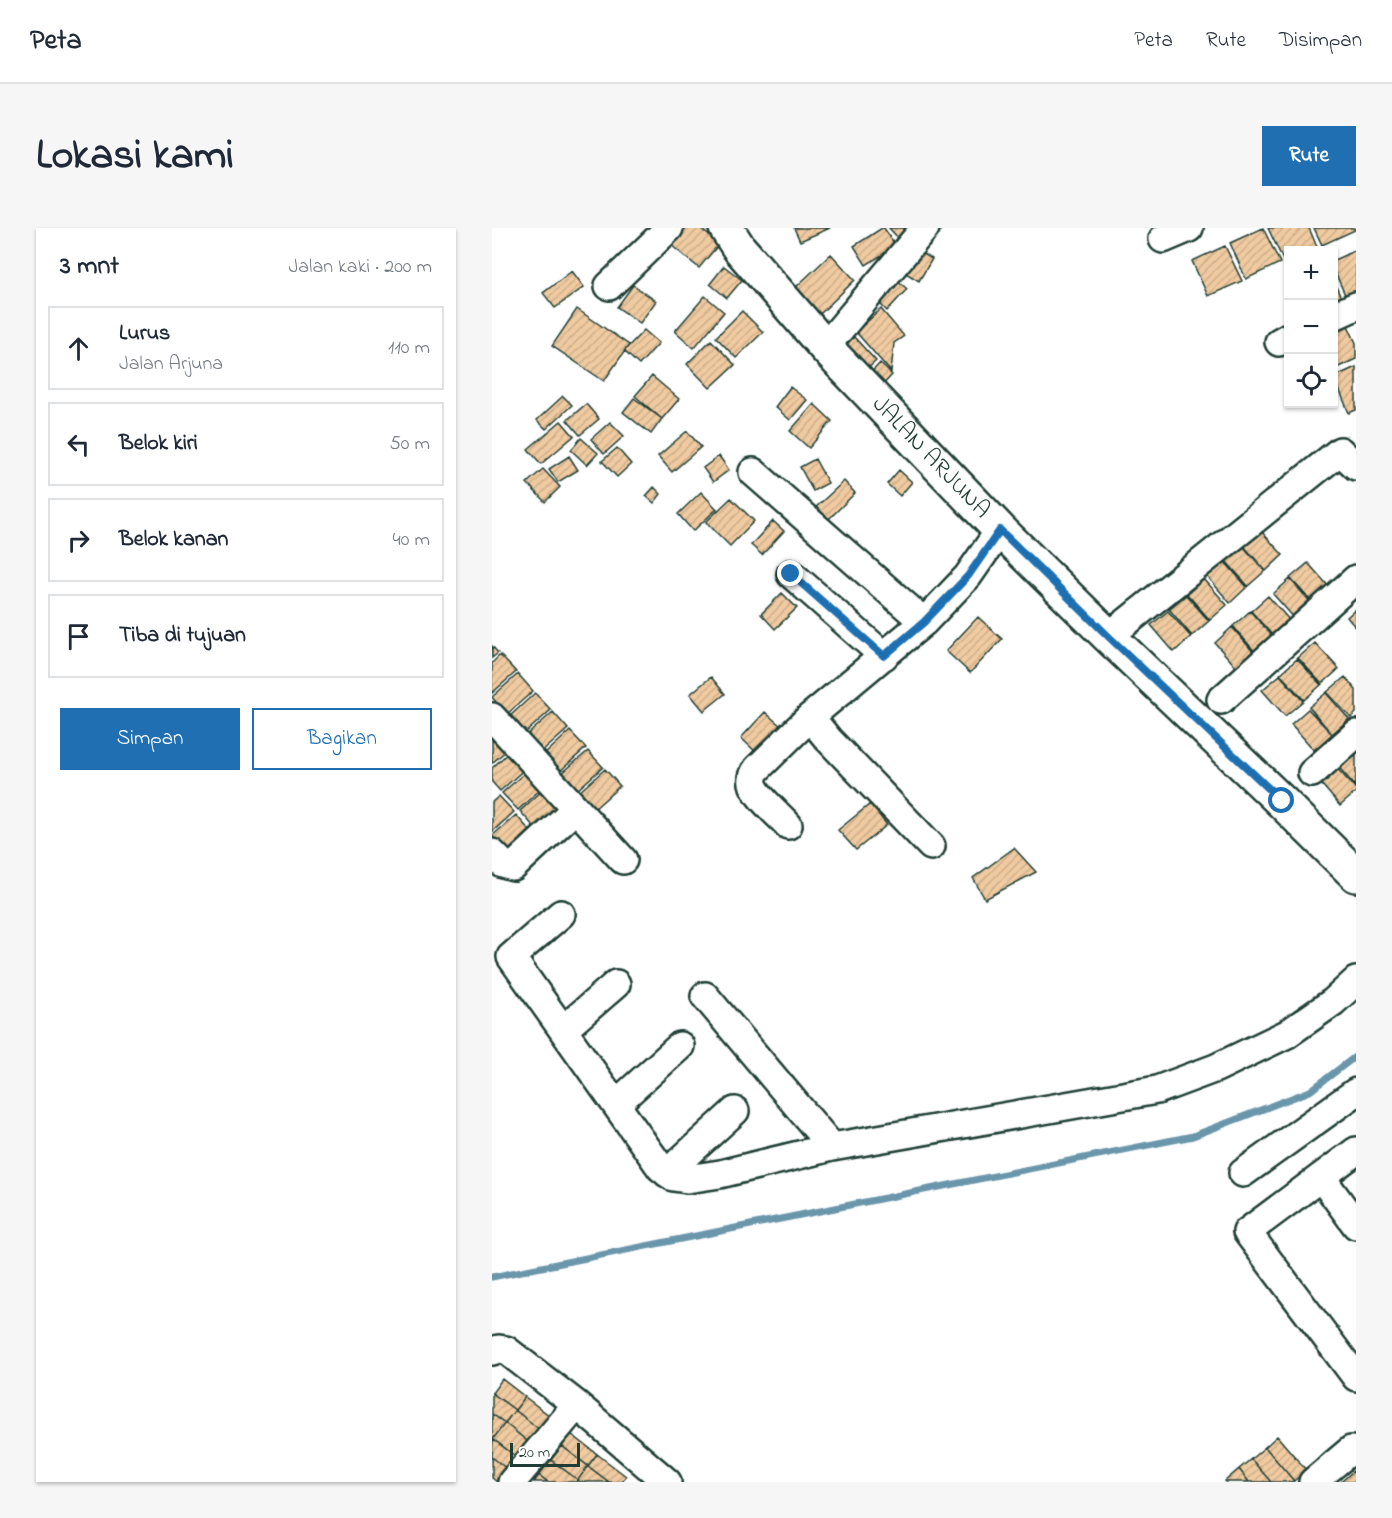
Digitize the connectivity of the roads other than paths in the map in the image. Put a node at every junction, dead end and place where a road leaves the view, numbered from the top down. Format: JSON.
{"nodes":[{"id":1,"x":669,"y":228,"type":"edge"},
{"id":2,"x":726,"y":228,"type":"edge"},
{"id":3,"x":925,"y":228,"type":"edge"},
{"id":4,"x":1189,"y":228,"type":"edge"},
{"id":5,"x":1163,"y":239,"type":"dead end"},
{"id":6,"x":609,"y":286,"type":"dead end"},
{"id":7,"x":1356,"y":306,"type":"edge"},
{"id":8,"x":1338,"y":314,"type":"edge"},
{"id":9,"x":825,"y":347,"type":"junction"},
{"id":10,"x":1356,"y":466,"type":"edge"},
{"id":11,"x":753,"y":472,"type":"dead end"},
{"id":12,"x":1000,"y":530,"type":"junction"},
{"id":13,"x":791,"y":574,"type":"dead end"},
{"id":14,"x":1356,"y":579,"type":"edge"},
{"id":15,"x":924,"y":622,"type":"junction"},
{"id":16,"x":1108,"y":636,"type":"junction"},
{"id":17,"x":884,"y":656,"type":"junction"},
{"id":18,"x":1221,"y":700,"type":"dead end"},
{"id":19,"x":492,"y":717,"type":"edge"},
{"id":20,"x":810,"y":717,"type":"junction"},
{"id":21,"x":1356,"y":734,"type":"edge"},
{"id":22,"x":1312,"y":773,"type":"dead end"},
{"id":23,"x":575,"y":809,"type":"junction"},
{"id":24,"x":788,"y":825,"type":"dead end"},
{"id":25,"x":931,"y":846,"type":"dead end"},
{"id":26,"x":492,"y":853,"type":"edge"},
{"id":27,"x":623,"y":860,"type":"dead end"},
{"id":28,"x":1356,"y":874,"type":"edge"},
{"id":29,"x":561,"y":914,"type":"dead end"},
{"id":30,"x":1356,"y":981,"type":"edge"},
{"id":31,"x":616,"y":984,"type":"dead end"},
{"id":32,"x":705,"y":996,"type":"dead end"},
{"id":33,"x":563,"y":1030,"type":"junction"},
{"id":34,"x":680,"y":1047,"type":"dead end"},
{"id":35,"x":1356,"y":1092,"type":"edge"},
{"id":36,"x":616,"y":1104,"type":"junction"},
{"id":37,"x":735,"y":1111,"type":"dead end"},
{"id":38,"x":832,"y":1147,"type":"junction"},
{"id":39,"x":1356,"y":1151,"type":"edge"},
{"id":40,"x":667,"y":1173,"type":"junction"},
{"id":41,"x":1243,"y":1173,"type":"dead end"},
{"id":42,"x":1321,"y":1177,"type":"junction"},
{"id":43,"x":1356,"y":1225,"type":"edge"},
{"id":44,"x":492,"y":1351,"type":"edge"},
{"id":45,"x":1356,"y":1377,"type":"edge"},
{"id":46,"x":577,"y":1405,"type":"junction"},
{"id":47,"x":1351,"y":1450,"type":"dead end"},
{"id":48,"x":659,"y":1480,"type":"edge"},
{"id":49,"x":512,"y":1482,"type":"edge"},
{"id":50,"x":1313,"y":1482,"type":"edge"}],
"edges":[{"from":1,"to":6,"type":"street"},
{"from":2,"to":9,"type":"street","name":"JALAN ARJUNA"},
{"from":3,"to":9,"type":"street"},
{"from":4,"to":5,"type":"street"},
{"from":7,"to":8,"type":"street"},
{"from":9,"to":12,"type":"street","name":"JALAN ARJUNA"},
{"from":10,"to":16,"type":"street"},
{"from":11,"to":15,"type":"street"},
{"from":12,"to":15,"type":"street"},
{"from":12,"to":16,"type":"street","name":"JALAN ARJUNA"},
{"from":13,"to":17,"type":"street"},
{"from":14,"to":18,"type":"street"},
{"from":15,"to":17,"type":"street"},
{"from":16,"to":28,"type":"street","name":"JALAN ARJUNA"},
{"from":17,"to":20,"type":"street"},
{"from":19,"to":23,"type":"street"},
{"from":20,"to":24,"type":"street"},
{"from":20,"to":25,"type":"street"},
{"from":21,"to":22,"type":"street"},
{"from":23,"to":26,"type":"street"},
{"from":23,"to":27,"type":"street"},
{"from":29,"to":33,"type":"street"},
{"from":30,"to":38,"type":"street"},
{"from":31,"to":33,"type":"street"},
{"from":32,"to":38,"type":"street"},
{"from":33,"to":36,"type":"street"},
{"from":34,"to":36,"type":"street"},
{"from":35,"to":41,"type":"street"},
{"from":36,"to":40,"type":"street"},
{"from":37,"to":40,"type":"street"},
{"from":38,"to":40,"type":"street"},
{"from":39,"to":42,"type":"street"},
{"from":42,"to":43,"type":"street"},
{"from":42,"to":45,"type":"street"},
{"from":44,"to":46,"type":"street"},
{"from":46,"to":48,"type":"street"},
{"from":46,"to":49,"type":"street"},
{"from":47,"to":50,"type":"street"}]}
